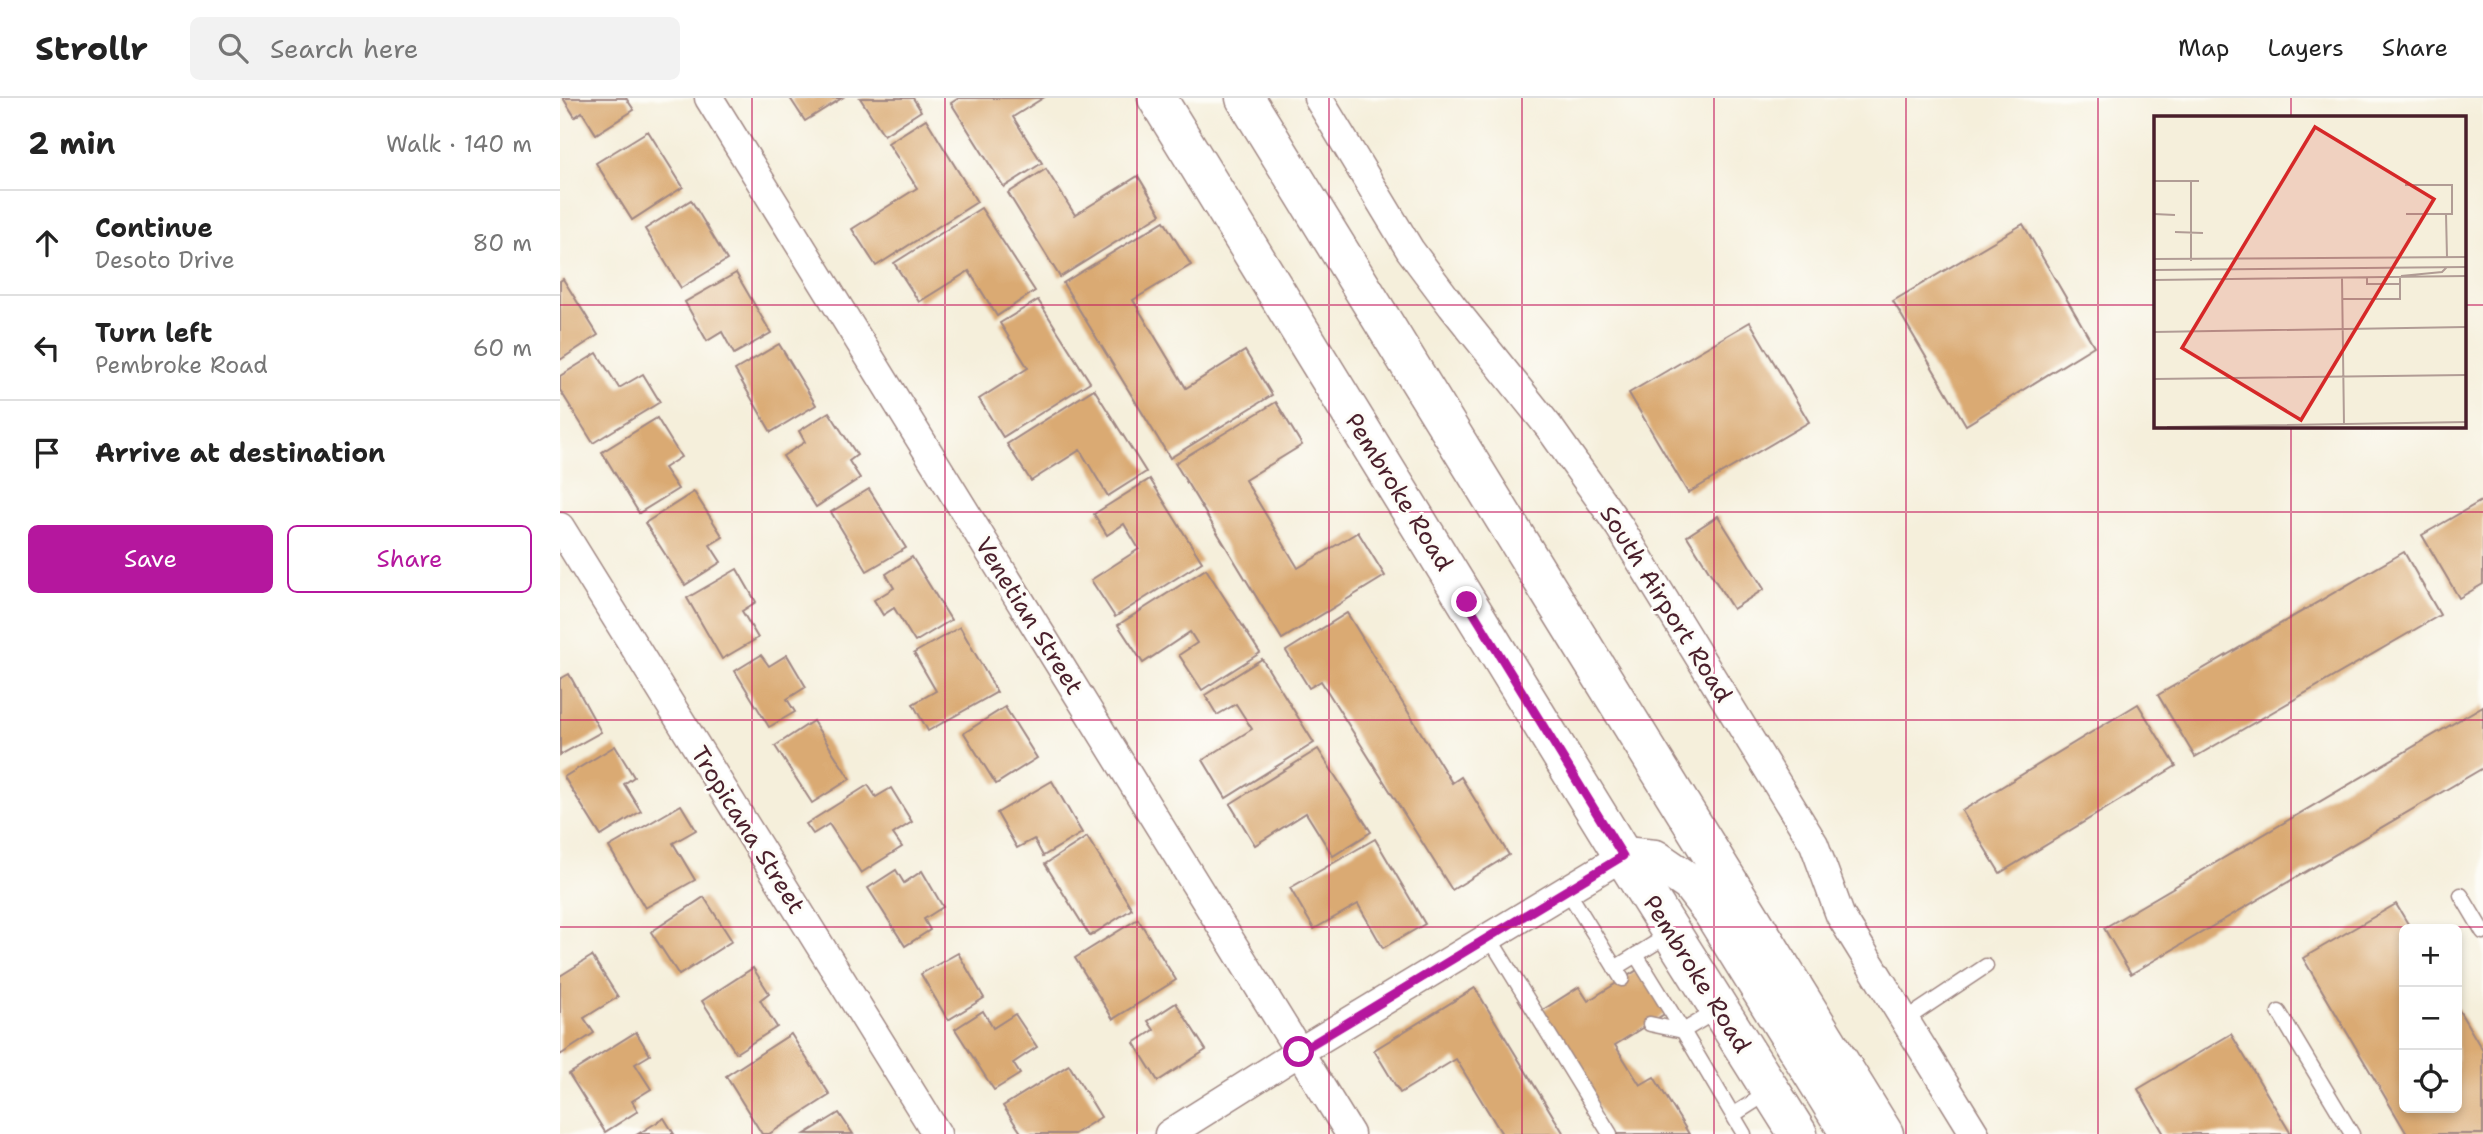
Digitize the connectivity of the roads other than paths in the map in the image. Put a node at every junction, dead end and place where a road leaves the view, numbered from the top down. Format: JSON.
{"nodes":[{"id":1,"x":709,"y":98,"type":"edge"},
{"id":2,"x":1157,"y":98,"type":"edge"},
{"id":3,"x":1245,"y":98,"type":"edge"},
{"id":4,"x":1318,"y":98,"type":"edge"},
{"id":5,"x":560,"y":527,"type":"edge"},
{"id":6,"x":1623,"y":856,"type":"junction"},
{"id":7,"x":1567,"y":890,"type":"junction"},
{"id":8,"x":2461,"y":895,"type":"dead end"},
{"id":9,"x":2483,"y":932,"type":"edge"},
{"id":10,"x":1671,"y":933,"type":"junction"},
{"id":11,"x":1489,"y":937,"type":"junction"},
{"id":12,"x":1636,"y":955,"type":"junction"},
{"id":13,"x":1986,"y":967,"type":"dead end"},
{"id":14,"x":1719,"y":1009,"type":"junction"},
{"id":15,"x":2279,"y":1012,"type":"dead end"},
{"id":16,"x":1905,"y":1020,"type":"junction"},
{"id":17,"x":1650,"y":1024,"type":"dead end"},
{"id":18,"x":1683,"y":1031,"type":"junction"},
{"id":19,"x":1299,"y":1052,"type":"junction"},
{"id":20,"x":1770,"y":1091,"type":"junction"},
{"id":21,"x":1733,"y":1115,"type":"junction"},
{"id":22,"x":937,"y":1134,"type":"edge"},
{"id":23,"x":1169,"y":1134,"type":"edge"},
{"id":24,"x":1350,"y":1134,"type":"edge"},
{"id":25,"x":1610,"y":1134,"type":"edge"},
{"id":26,"x":1744,"y":1134,"type":"edge"},
{"id":27,"x":1798,"y":1134,"type":"edge"},
{"id":28,"x":1850,"y":1134,"type":"edge"},
{"id":29,"x":1884,"y":1134,"type":"edge"},
{"id":30,"x":1975,"y":1134,"type":"edge"},
{"id":31,"x":2352,"y":1134,"type":"edge"}],
"edges":[{"from":1,"to":19,"type":"street","name":"Venetian Street"},
{"from":2,"to":6,"type":"main road","name":"Pembroke Road"},
{"from":3,"to":29,"type":"main road"},
{"from":4,"to":16,"type":"street","name":"South Airport Road"},
{"from":5,"to":22,"type":"street","name":"Tropicana Street"},
{"from":6,"to":7,"type":"street"},
{"from":6,"to":10,"type":"main road","name":"Pembroke Road"},
{"from":6,"to":28,"type":"main road"},
{"from":7,"to":11,"type":"street"},
{"from":7,"to":12,"type":"lane"},
{"from":8,"to":9,"type":"lane"},
{"from":10,"to":12,"type":"lane"},
{"from":10,"to":14,"type":"main road","name":"Pembroke Road"},
{"from":11,"to":19,"type":"street"},
{"from":11,"to":25,"type":"lane"},
{"from":12,"to":18,"type":"lane"},
{"from":13,"to":16,"type":"lane"},
{"from":14,"to":18,"type":"lane"},
{"from":14,"to":20,"type":"main road","name":"Pembroke Road"},
{"from":15,"to":31,"type":"lane"},
{"from":16,"to":30,"type":"street","name":"South Airport Road"},
{"from":17,"to":18,"type":"lane"},
{"from":18,"to":21,"type":"lane"},
{"from":19,"to":23,"type":"street"},
{"from":19,"to":24,"type":"street","name":"Venetian Street"},
{"from":20,"to":21,"type":"lane"},
{"from":20,"to":27,"type":"main road","name":"Pembroke Road"},
{"from":21,"to":26,"type":"lane"}]}
